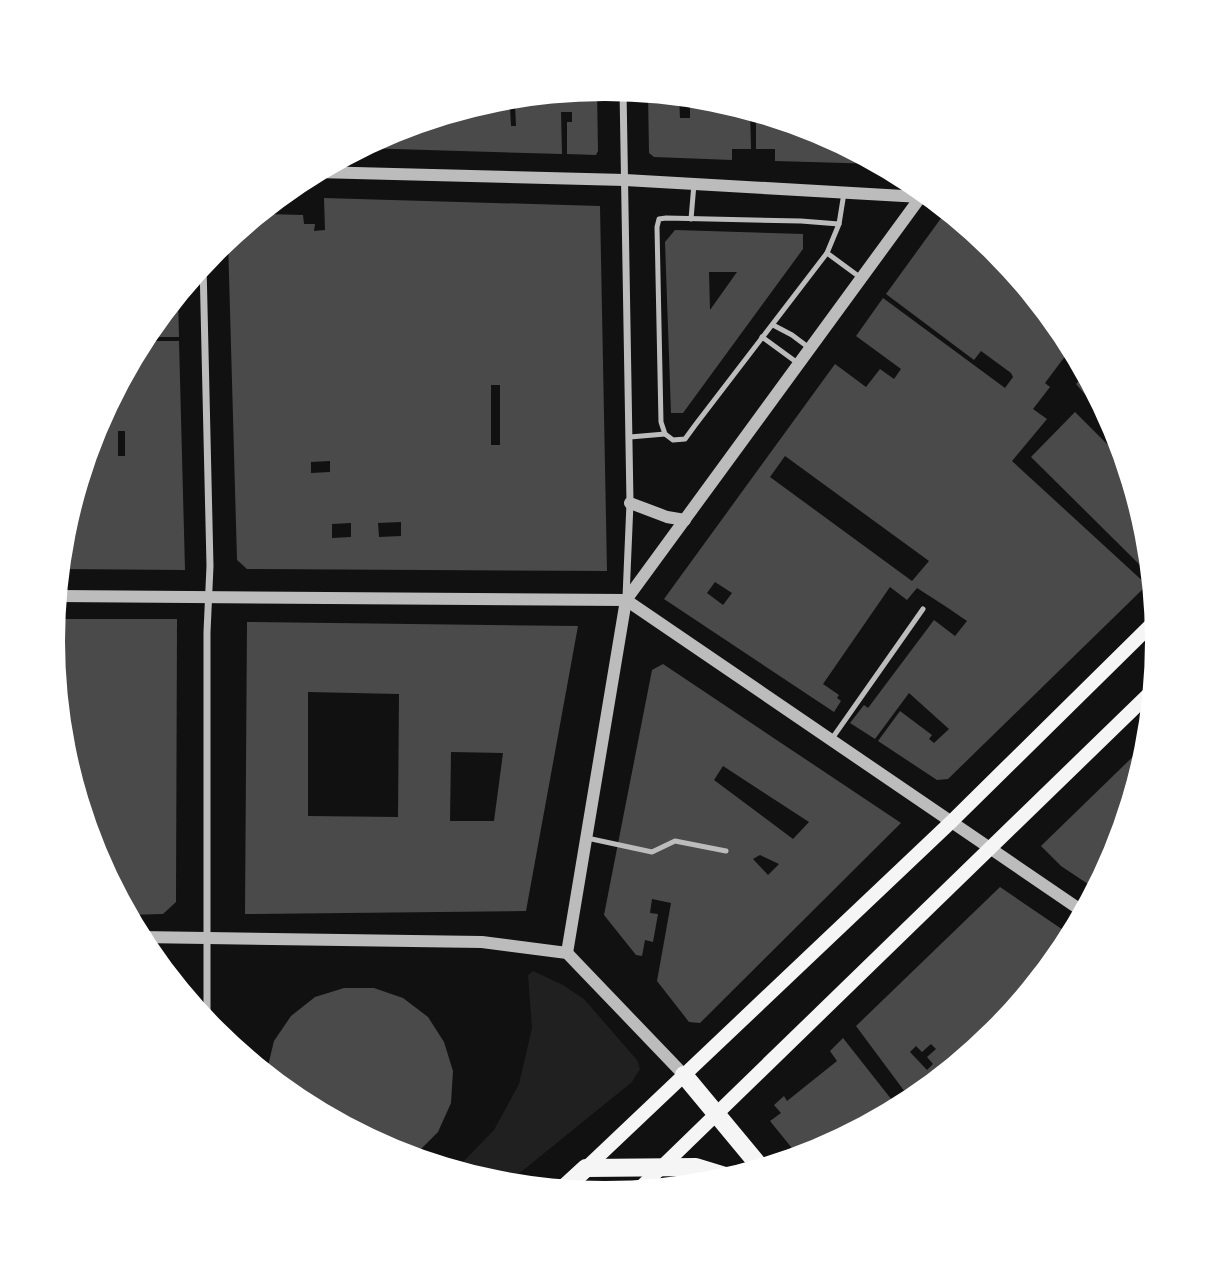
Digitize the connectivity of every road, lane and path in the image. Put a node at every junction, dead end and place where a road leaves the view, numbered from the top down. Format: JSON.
{"nodes":[{"id":1,"x":623,"y":101,"type":"edge"},
{"id":2,"x":336,"y":173,"type":"edge"},
{"id":3,"x":625,"y":180,"type":"junction"},
{"id":4,"x":694,"y":184,"type":"junction"},
{"id":5,"x":844,"y":192,"type":"junction"},
{"id":6,"x":907,"y":193,"type":"edge"},
{"id":7,"x":918,"y":200,"type":"edge"},
{"id":8,"x":691,"y":219,"type":"junction"},
{"id":9,"x":839,"y":224,"type":"junction"},
{"id":10,"x":827,"y":253,"type":"junction"},
{"id":11,"x":861,"y":278,"type":"junction"},
{"id":12,"x":203,"y":280,"type":"edge"},
{"id":13,"x":773,"y":325,"type":"junction"},
{"id":14,"x":762,"y":337,"type":"junction"},
{"id":15,"x":810,"y":348,"type":"junction"},
{"id":16,"x":799,"y":364,"type":"junction"},
{"id":17,"x":665,"y":434,"type":"junction"},
{"id":18,"x":630,"y":437,"type":"junction"},
{"id":19,"x":631,"y":503,"type":"junction"},
{"id":20,"x":685,"y":520,"type":"junction"},
{"id":21,"x":67,"y":596,"type":"edge"},
{"id":22,"x":209,"y":597,"type":"junction"},
{"id":23,"x":626,"y":600,"type":"junction"},
{"id":24,"x":923,"y":609,"type":"dead end"},
{"id":25,"x":1146,"y":630,"type":"edge"},
{"id":26,"x":1143,"y":700,"type":"edge"},
{"id":27,"x":831,"y":740,"type":"junction"},
{"id":28,"x":951,"y":822,"type":"junction"},
{"id":29,"x":587,"y":838,"type":"junction"},
{"id":30,"x":989,"y":848,"type":"junction"},
{"id":31,"x":726,"y":851,"type":"dead end"},
{"id":32,"x":1076,"y":908,"type":"edge"},
{"id":33,"x":153,"y":937,"type":"edge"},
{"id":34,"x":207,"y":937,"type":"junction"},
{"id":35,"x":567,"y":953,"type":"junction"},
{"id":36,"x":207,"y":1007,"type":"edge"},
{"id":37,"x":684,"y":1074,"type":"junction"},
{"id":38,"x":718,"y":1113,"type":"junction"},
{"id":39,"x":756,"y":1161,"type":"edge"},
{"id":40,"x":662,"y":1166,"type":"junction"},
{"id":41,"x":586,"y":1168,"type":"junction"},
{"id":42,"x":712,"y":1172,"type":"edge"},
{"id":43,"x":648,"y":1180,"type":"edge"},
{"id":44,"x":572,"y":1181,"type":"edge"}],
"edges":[{"from":1,"to":3,"type":"street"},
{"from":2,"to":3,"type":"street"},
{"from":3,"to":4,"type":"street"},
{"from":3,"to":18,"type":"street"},
{"from":4,"to":5,"type":"street"},
{"from":4,"to":8,"type":"lane"},
{"from":5,"to":6,"type":"street"},
{"from":5,"to":9,"type":"lane"},
{"from":7,"to":11,"type":"street"},
{"from":8,"to":9,"type":"lane"},
{"from":8,"to":17,"type":"lane"},
{"from":9,"to":10,"type":"lane"},
{"from":10,"to":11,"type":"lane"},
{"from":10,"to":13,"type":"lane"},
{"from":11,"to":15,"type":"street"},
{"from":12,"to":22,"type":"street"},
{"from":13,"to":14,"type":"lane"},
{"from":13,"to":15,"type":"lane"},
{"from":14,"to":16,"type":"lane"},
{"from":14,"to":17,"type":"lane"},
{"from":15,"to":16,"type":"street"},
{"from":16,"to":20,"type":"street"},
{"from":17,"to":18,"type":"lane"},
{"from":18,"to":19,"type":"street"},
{"from":19,"to":20,"type":"street"},
{"from":19,"to":23,"type":"street"},
{"from":20,"to":23,"type":"street"},
{"from":21,"to":22,"type":"street"},
{"from":22,"to":23,"type":"street"},
{"from":22,"to":34,"type":"street"},
{"from":23,"to":27,"type":"street"},
{"from":23,"to":29,"type":"street"},
{"from":24,"to":27,"type":"lane"},
{"from":25,"to":28,"type":"main road"},
{"from":26,"to":30,"type":"main road"},
{"from":27,"to":28,"type":"street"},
{"from":28,"to":30,"type":"street"},
{"from":28,"to":37,"type":"main road"},
{"from":29,"to":31,"type":"lane"},
{"from":29,"to":35,"type":"street"},
{"from":30,"to":32,"type":"street"},
{"from":30,"to":38,"type":"main road"},
{"from":33,"to":34,"type":"street"},
{"from":34,"to":35,"type":"street"},
{"from":34,"to":36,"type":"street"},
{"from":35,"to":37,"type":"street"},
{"from":37,"to":38,"type":"main road"},
{"from":37,"to":41,"type":"main road"},
{"from":38,"to":39,"type":"main road"},
{"from":38,"to":40,"type":"main road"},
{"from":40,"to":41,"type":"main road"},
{"from":40,"to":42,"type":"main road"},
{"from":40,"to":43,"type":"main road"},
{"from":41,"to":44,"type":"main road"}]}
